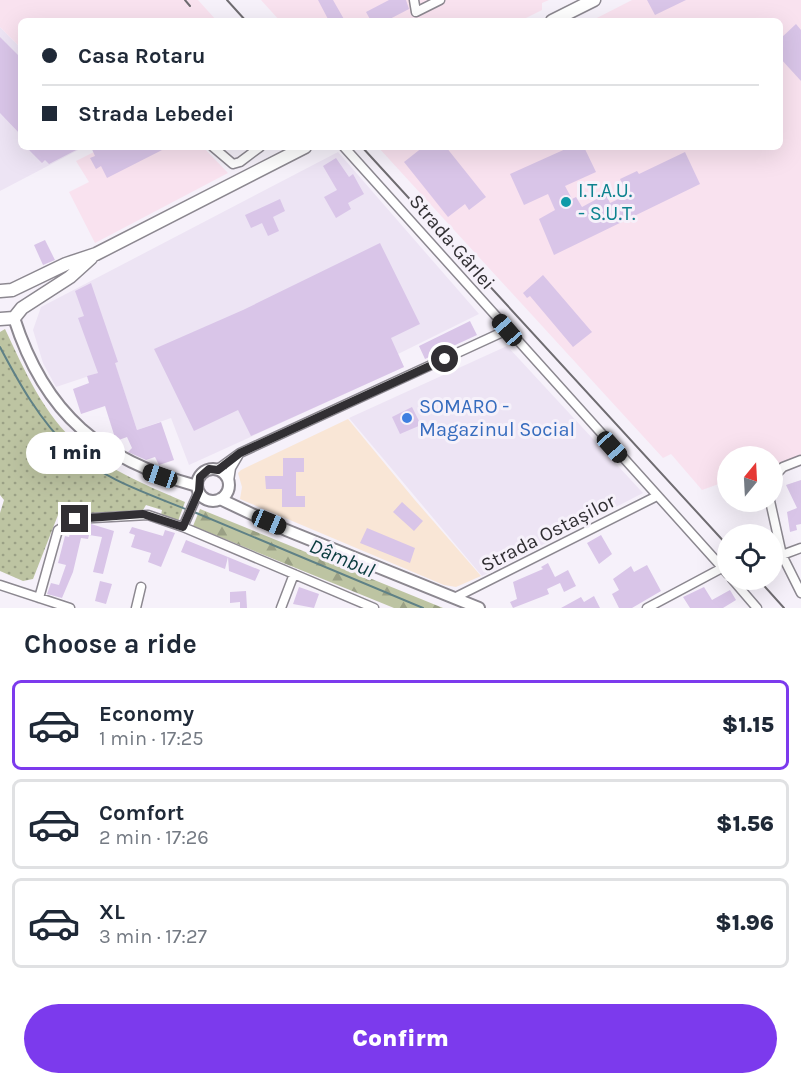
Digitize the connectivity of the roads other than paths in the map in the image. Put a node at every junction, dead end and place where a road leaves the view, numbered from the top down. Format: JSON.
{"nodes":[{"id":1,"x":414,"y":0,"type":"edge"},
{"id":2,"x":440,"y":0,"type":"edge"},
{"id":3,"x":594,"y":0,"type":"edge"},
{"id":4,"x":558,"y":18,"type":"edge"},
{"id":5,"x":217,"y":150,"type":"edge"},
{"id":6,"x":256,"y":150,"type":"edge"},
{"id":7,"x":299,"y":150,"type":"edge"},
{"id":8,"x":347,"y":150,"type":"edge"},
{"id":9,"x":96,"y":254,"type":"junction"},
{"id":10,"x":3,"y":290,"type":"edge"},
{"id":11,"x":18,"y":313,"type":"junction"},
{"id":12,"x":0,"y":319,"type":"edge"},
{"id":13,"x":507,"y":330,"type":"junction"},
{"id":14,"x":240,"y":453,"type":"junction"},
{"id":15,"x":801,"y":460,"type":"edge"},
{"id":16,"x":783,"y":467,"type":"edge"},
{"id":17,"x":218,"y":470,"type":"junction"},
{"id":18,"x":199,"y":485,"type":"junction"},
{"id":19,"x":226,"y":491,"type":"junction"},
{"id":20,"x":657,"y":496,"type":"junction"},
{"id":21,"x":184,"y":526,"type":"junction"},
{"id":22,"x":801,"y":548,"type":"edge"},
{"id":23,"x":783,"y":555,"type":"edge"},
{"id":24,"x":783,"y":557,"type":"edge"},
{"id":25,"x":717,"y":562,"type":"edge"},
{"id":26,"x":294,"y":574,"type":"junction"},
{"id":27,"x":717,"y":575,"type":"edge"},
{"id":28,"x":0,"y":585,"type":"edge"},
{"id":29,"x":141,"y":587,"type":"dead end"},
{"id":30,"x":741,"y":590,"type":"edge"},
{"id":31,"x":801,"y":593,"type":"edge"},
{"id":32,"x":39,"y":598,"type":"junction"},
{"id":33,"x":454,"y":598,"type":"junction"},
{"id":34,"x":70,"y":608,"type":"edge"},
{"id":35,"x":136,"y":608,"type":"edge"},
{"id":36,"x":281,"y":608,"type":"edge"},
{"id":37,"x":374,"y":608,"type":"edge"},
{"id":38,"x":478,"y":608,"type":"edge"},
{"id":39,"x":647,"y":608,"type":"edge"},
{"id":40,"x":757,"y":608,"type":"edge"}],
"edges":[{"from":1,"to":2,"type":"street"},
{"from":3,"to":4,"type":"main road"},
{"from":5,"to":6,"type":"street"},
{"from":7,"to":9,"type":"main road"},
{"from":8,"to":13,"type":"street","name":"Strada Gârlei"},
{"from":9,"to":10,"type":"main road"},
{"from":9,"to":11,"type":"main road"},
{"from":10,"to":11,"type":"main road"},
{"from":11,"to":12,"type":"main road"},
{"from":11,"to":18,"type":"street"},
{"from":13,"to":14,"type":"street"},
{"from":13,"to":20,"type":"street","name":"Strada Gârlei"},
{"from":14,"to":17,"type":"street"},
{"from":14,"to":19,"type":"street"},
{"from":15,"to":16,"type":"street"},
{"from":17,"to":18,"type":"street"},
{"from":17,"to":19,"type":"street"},
{"from":18,"to":19,"type":"street"},
{"from":18,"to":21,"type":"street"},
{"from":19,"to":33,"type":"street"},
{"from":20,"to":25,"type":"street","name":"Strada Gârlei"},
{"from":20,"to":33,"type":"street","name":"Strada Ostașilor"},
{"from":21,"to":26,"type":"street"},
{"from":21,"to":32,"type":"street"},
{"from":22,"to":23,"type":"street"},
{"from":24,"to":31,"type":"street"},
{"from":26,"to":36,"type":"street"},
{"from":26,"to":37,"type":"street"},
{"from":27,"to":39,"type":"street"},
{"from":28,"to":32,"type":"street"},
{"from":29,"to":35,"type":"street"},
{"from":30,"to":40,"type":"street"},
{"from":32,"to":34,"type":"street"},
{"from":33,"to":38,"type":"street"}]}
